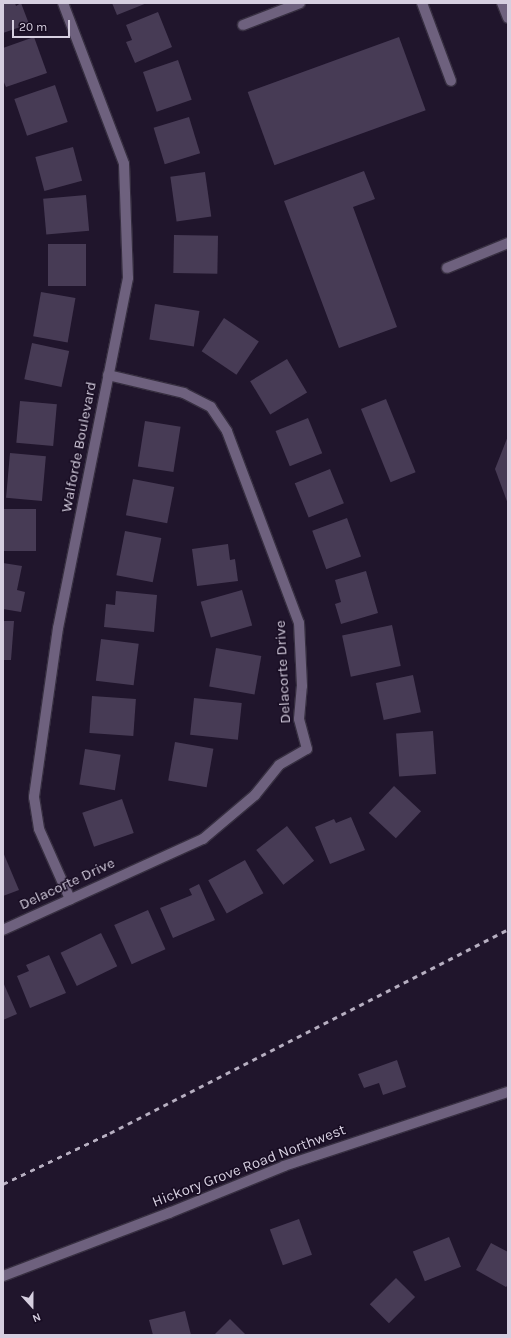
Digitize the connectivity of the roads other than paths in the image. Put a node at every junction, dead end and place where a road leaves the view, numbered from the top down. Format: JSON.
{"nodes":[{"id":1,"x":64,"y":3,"type":"edge"},
{"id":2,"x":300,"y":3,"type":"edge"},
{"id":3,"x":422,"y":3,"type":"edge"},
{"id":4,"x":502,"y":3,"type":"edge"},
{"id":5,"x":508,"y":18,"type":"edge"},
{"id":6,"x":243,"y":25,"type":"dead end"},
{"id":7,"x":451,"y":80,"type":"dead end"},
{"id":8,"x":508,"y":243,"type":"edge"},
{"id":9,"x":448,"y":268,"type":"dead end"},
{"id":10,"x":108,"y":375,"type":"junction"},
{"id":11,"x":70,"y":899,"type":"junction"},
{"id":12,"x":3,"y":930,"type":"edge"},
{"id":13,"x":508,"y":1092,"type":"edge"},
{"id":14,"x":3,"y":1276,"type":"edge"}],
"edges":[{"from":1,"to":10,"type":"street","name":"Walforde Boulevard"},
{"from":2,"to":6,"type":"street"},
{"from":3,"to":7,"type":"street"},
{"from":4,"to":5,"type":"street"},
{"from":8,"to":9,"type":"street"},
{"from":10,"to":11,"type":"street","name":"Walforde Boulevard"},
{"from":10,"to":11,"type":"street","name":"Delacorte Drive"},
{"from":11,"to":12,"type":"street","name":"Delacorte Drive"},
{"from":13,"to":14,"type":"street","name":"Hickory Grove Road Northwest"}]}
